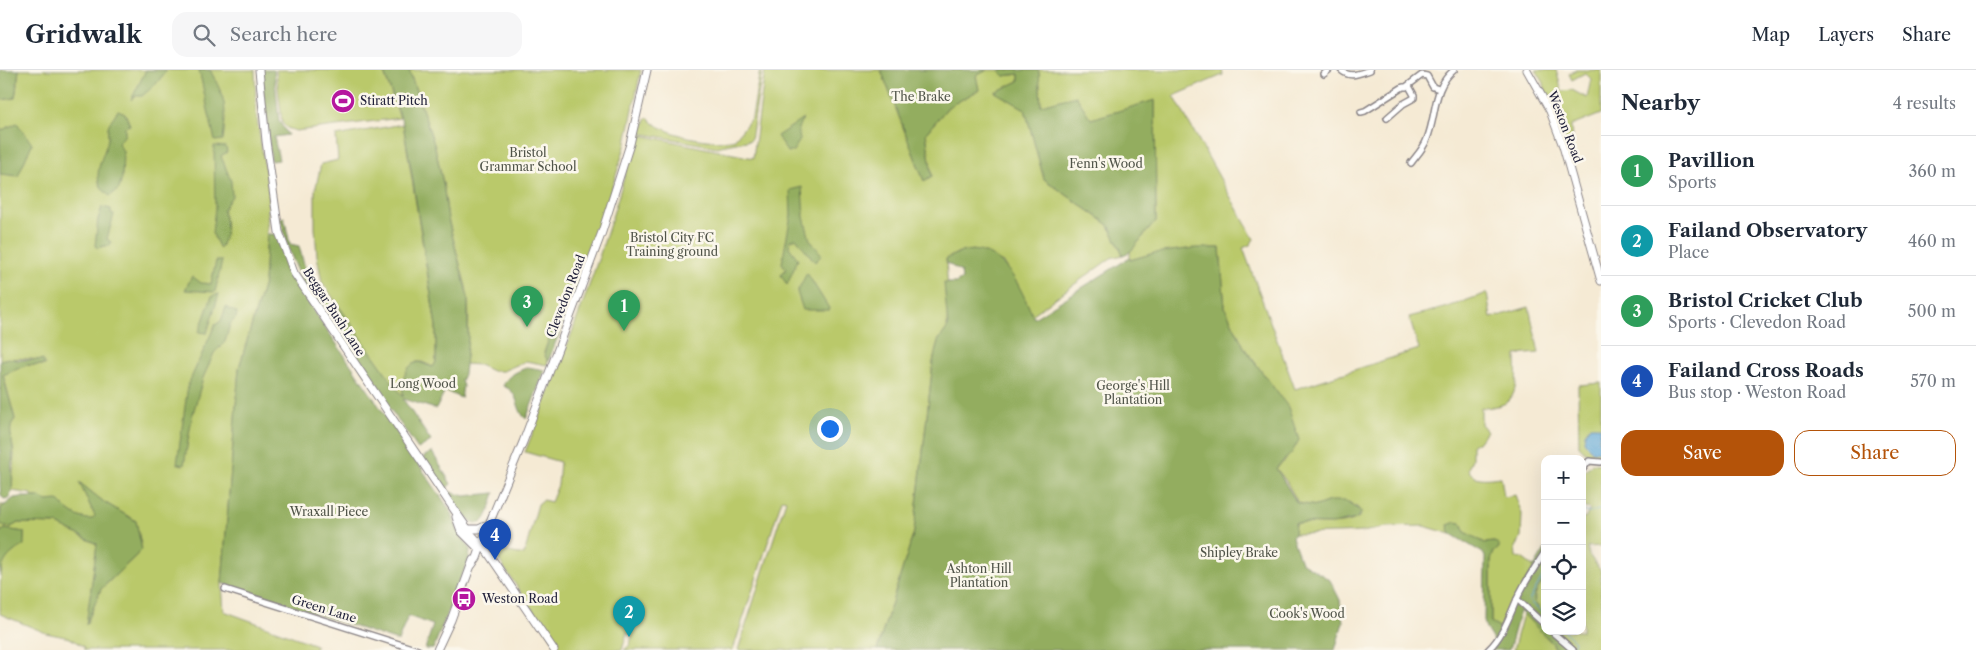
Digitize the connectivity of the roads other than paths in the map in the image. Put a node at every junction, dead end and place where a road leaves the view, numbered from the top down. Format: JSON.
{"nodes":[{"id":1,"x":259,"y":70,"type":"edge"},
{"id":2,"x":646,"y":70,"type":"edge"},
{"id":3,"x":1330,"y":70,"type":"edge"},
{"id":4,"x":1341,"y":70,"type":"edge"},
{"id":5,"x":1370,"y":70,"type":"edge"},
{"id":6,"x":1454,"y":70,"type":"edge"},
{"id":7,"x":1527,"y":70,"type":"edge"},
{"id":8,"x":1324,"y":74,"type":"dead end"},
{"id":9,"x":1409,"y":86,"type":"junction"},
{"id":10,"x":1439,"y":89,"type":"junction"},
{"id":11,"x":1361,"y":112,"type":"dead end"},
{"id":12,"x":1387,"y":118,"type":"dead end"},
{"id":13,"x":1411,"y":162,"type":"dead end"},
{"id":14,"x":1601,"y":281,"type":"edge"},
{"id":15,"x":1601,"y":462,"type":"edge"},
{"id":16,"x":1586,"y":465,"type":"edge"},
{"id":17,"x":455,"y":511,"type":"junction"},
{"id":18,"x":489,"y":524,"type":"junction"},
{"id":19,"x":468,"y":529,"type":"junction"},
{"id":20,"x":479,"y":546,"type":"junction"},
{"id":21,"x":1541,"y":559,"type":"edge"},
{"id":22,"x":224,"y":589,"type":"dead end"},
{"id":23,"x":1517,"y":599,"type":"junction"},
{"id":24,"x":1541,"y":621,"type":"edge"},
{"id":25,"x":1556,"y":635,"type":"edge"},
{"id":26,"x":1572,"y":649,"type":"edge"},
{"id":27,"x":418,"y":650,"type":"edge"},
{"id":28,"x":437,"y":650,"type":"edge"},
{"id":29,"x":554,"y":650,"type":"edge"},
{"id":30,"x":1488,"y":650,"type":"edge"}],
"edges":[{"from":1,"to":17,"type":"main road","name":"Beggar Bush Lane"},
{"from":2,"to":18,"type":"main road","name":"Clevedon Road"},
{"from":3,"to":8,"type":"street"},
{"from":4,"to":5,"type":"street"},
{"from":6,"to":10,"type":"street"},
{"from":7,"to":14,"type":"main road","name":"Weston Road"},
{"from":9,"to":10,"type":"street"},
{"from":9,"to":11,"type":"street"},
{"from":9,"to":12,"type":"street"},
{"from":10,"to":13,"type":"street"},
{"from":15,"to":16,"type":"street"},
{"from":17,"to":19,"type":"main road","name":"Beggar Bush Lane"},
{"from":17,"to":20,"type":"main road","name":"Beggar Bush Lane"},
{"from":18,"to":19,"type":"main road"},
{"from":18,"to":20,"type":"main road","name":"Clevedon Road"},
{"from":19,"to":20,"type":"main road","name":"Beggar Bush Lane"},
{"from":20,"to":28,"type":"main road","name":"Clevedon Road"},
{"from":20,"to":29,"type":"main road"},
{"from":21,"to":23,"type":"street"},
{"from":22,"to":27,"type":"street","name":"Green Lane"},
{"from":23,"to":24,"type":"street"},
{"from":23,"to":30,"type":"street"},
{"from":25,"to":26,"type":"street"}]}
